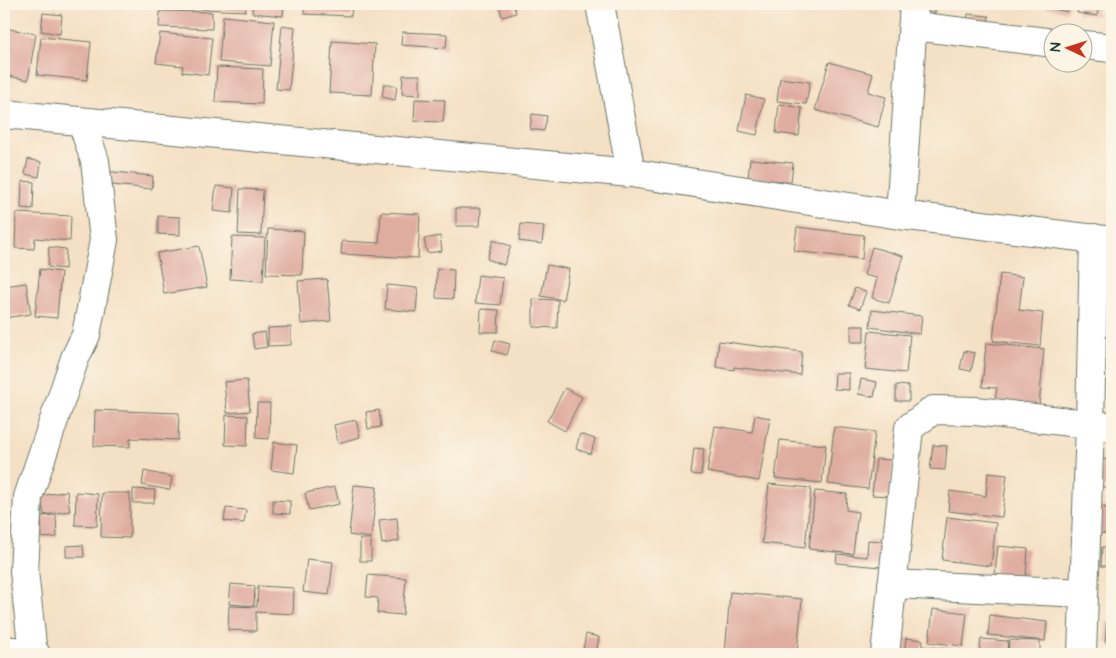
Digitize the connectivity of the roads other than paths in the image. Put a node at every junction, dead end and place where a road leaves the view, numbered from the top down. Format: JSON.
{"nodes":[{"id":1,"x":600,"y":4,"type":"edge"},
{"id":2,"x":914,"y":15,"type":"edge"},
{"id":3,"x":1044,"y":40,"type":"edge"},
{"id":4,"x":1094,"y":46,"type":"edge"},
{"id":5,"x":1112,"y":48,"type":"edge"},
{"id":6,"x":4,"y":114,"type":"edge"},
{"id":7,"x":82,"y":122,"type":"junction"},
{"id":8,"x":632,"y":173,"type":"junction"},
{"id":9,"x":900,"y":215,"type":"junction"},
{"id":10,"x":1103,"y":239,"type":"edge"},
{"id":11,"x":1101,"y":426,"type":"edge"},
{"id":12,"x":892,"y":584,"type":"junction"},
{"id":13,"x":1084,"y":593,"type":"junction"},
{"id":14,"x":4,"y":650,"type":"edge"},
{"id":15,"x":35,"y":654,"type":"edge"},
{"id":16,"x":885,"y":654,"type":"edge"},
{"id":17,"x":1082,"y":654,"type":"edge"}],
"edges":[{"from":1,"to":8,"type":"street"},
{"from":2,"to":3,"type":"street"},
{"from":2,"to":9,"type":"street"},
{"from":4,"to":5,"type":"street"},
{"from":6,"to":7,"type":"street"},
{"from":7,"to":8,"type":"street"},
{"from":7,"to":15,"type":"street"},
{"from":8,"to":9,"type":"street"},
{"from":9,"to":10,"type":"street"},
{"from":10,"to":11,"type":"street"},
{"from":11,"to":12,"type":"street"},
{"from":11,"to":13,"type":"street"},
{"from":12,"to":13,"type":"street"},
{"from":12,"to":16,"type":"street"},
{"from":13,"to":17,"type":"street"},
{"from":14,"to":15,"type":"street"}]}
